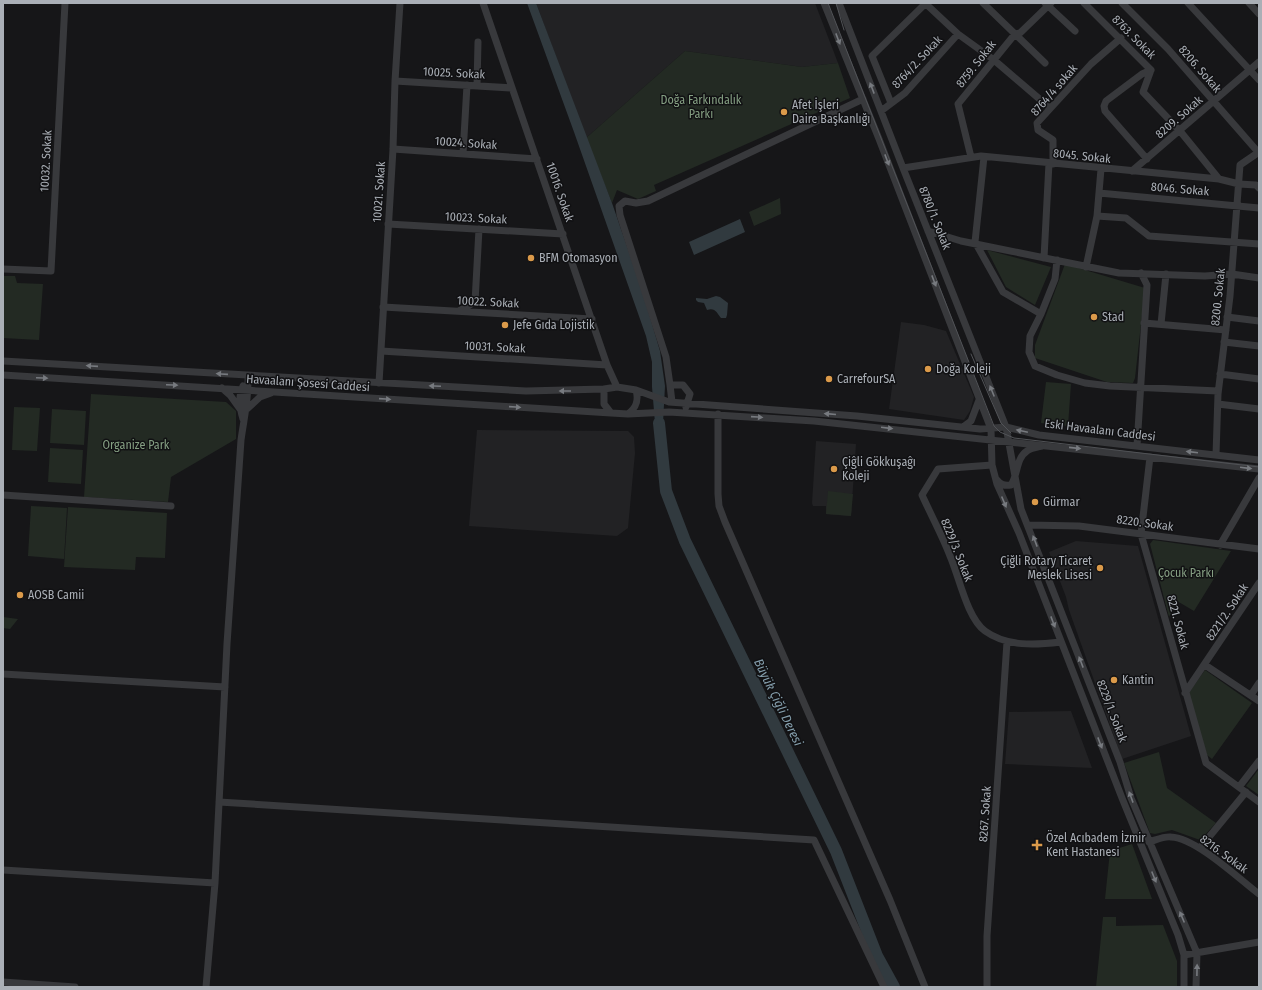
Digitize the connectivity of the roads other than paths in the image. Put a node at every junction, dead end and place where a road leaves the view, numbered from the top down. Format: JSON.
{"nodes":[{"id":1,"x":65,"y":3,"type":"edge"},
{"id":2,"x":400,"y":3,"type":"edge"},
{"id":3,"x":483,"y":3,"type":"edge"},
{"id":4,"x":824,"y":3,"type":"edge"},
{"id":5,"x":839,"y":3,"type":"edge"},
{"id":6,"x":925,"y":3,"type":"edge"},
{"id":7,"x":983,"y":3,"type":"edge"},
{"id":8,"x":1084,"y":3,"type":"edge"},
{"id":9,"x":1122,"y":3,"type":"edge"},
{"id":10,"x":1188,"y":3,"type":"edge"},
{"id":11,"x":1249,"y":3,"type":"edge"},
{"id":12,"x":1048,"y":4,"type":"edge"},
{"id":13,"x":1259,"y":14,"type":"edge"},
{"id":14,"x":1075,"y":31,"type":"dead end"},
{"id":15,"x":958,"y":34,"type":"junction"},
{"id":16,"x":1015,"y":34,"type":"junction"},
{"id":17,"x":1121,"y":38,"type":"junction"},
{"id":18,"x":478,"y":42,"type":"dead end"},
{"id":19,"x":994,"y":60,"type":"junction"},
{"id":20,"x":1259,"y":62,"type":"edge"},
{"id":21,"x":1045,"y":63,"type":"dead end"},
{"id":22,"x":1151,"y":70,"type":"junction"},
{"id":23,"x":1250,"y":70,"type":"junction"},
{"id":24,"x":1259,"y":80,"type":"edge"},
{"id":25,"x":395,"y":81,"type":"junction"},
{"id":26,"x":467,"y":85,"type":"junction"},
{"id":27,"x":477,"y":86,"type":"junction"},
{"id":28,"x":512,"y":88,"type":"junction"},
{"id":29,"x":863,"y":99,"type":"junction"},
{"id":30,"x":1213,"y":102,"type":"junction"},
{"id":31,"x":891,"y":103,"type":"junction"},
{"id":32,"x":1050,"y":108,"type":"junction"},
{"id":33,"x":880,"y":111,"type":"junction"},
{"id":34,"x":1180,"y":131,"type":"junction"},
{"id":35,"x":393,"y":149,"type":"junction"},
{"id":36,"x":1259,"y":152,"type":"edge"},
{"id":37,"x":463,"y":154,"type":"junction"},
{"id":38,"x":971,"y":157,"type":"junction"},
{"id":39,"x":984,"y":157,"type":"junction"},
{"id":40,"x":1147,"y":158,"type":"junction"},
{"id":41,"x":537,"y":159,"type":"junction"},
{"id":42,"x":1051,"y":163,"type":"junction"},
{"id":43,"x":903,"y":168,"type":"junction"},
{"id":44,"x":1101,"y":169,"type":"junction"},
{"id":45,"x":1132,"y":171,"type":"junction"},
{"id":46,"x":1219,"y":179,"type":"junction"},
{"id":47,"x":1239,"y":184,"type":"junction"},
{"id":48,"x":1259,"y":188,"type":"edge"},
{"id":49,"x":1099,"y":193,"type":"junction"},
{"id":50,"x":1238,"y":206,"type":"junction"},
{"id":51,"x":1259,"y":208,"type":"edge"},
{"id":52,"x":1097,"y":216,"type":"junction"},
{"id":53,"x":388,"y":224,"type":"junction"},
{"id":54,"x":479,"y":229,"type":"junction"},
{"id":55,"x":928,"y":231,"type":"junction"},
{"id":56,"x":563,"y":234,"type":"junction"},
{"id":57,"x":975,"y":242,"type":"junction"},
{"id":58,"x":1235,"y":242,"type":"junction"},
{"id":59,"x":1259,"y":244,"type":"edge"},
{"id":60,"x":1044,"y":258,"type":"junction"},
{"id":61,"x":1057,"y":260,"type":"junction"},
{"id":62,"x":1086,"y":267,"type":"junction"},
{"id":63,"x":3,"y":269,"type":"edge"},
{"id":64,"x":1141,"y":273,"type":"junction"},
{"id":65,"x":1166,"y":274,"type":"junction"},
{"id":66,"x":1232,"y":274,"type":"junction"},
{"id":67,"x":1259,"y":278,"type":"edge"},
{"id":68,"x":383,"y":307,"type":"junction"},
{"id":69,"x":459,"y":311,"type":"junction"},
{"id":70,"x":1041,"y":314,"type":"junction"},
{"id":71,"x":1227,"y":317,"type":"junction"},
{"id":72,"x":592,"y":319,"type":"junction"},
{"id":73,"x":1259,"y":321,"type":"edge"},
{"id":74,"x":1144,"y":323,"type":"junction"},
{"id":75,"x":1161,"y":324,"type":"junction"},
{"id":76,"x":1226,"y":330,"type":"junction"},
{"id":77,"x":1224,"y":342,"type":"junction"},
{"id":78,"x":1259,"y":346,"type":"edge"},
{"id":79,"x":381,"y":351,"type":"junction"},
{"id":80,"x":3,"y":361,"type":"edge"},
{"id":81,"x":607,"y":365,"type":"junction"},
{"id":82,"x":1220,"y":374,"type":"junction"},
{"id":83,"x":3,"y":376,"type":"edge"},
{"id":84,"x":248,"y":376,"type":"junction"},
{"id":85,"x":1259,"y":379,"type":"edge"},
{"id":86,"x":379,"y":382,"type":"junction"},
{"id":87,"x":670,"y":385,"type":"junction"},
{"id":88,"x":1140,"y":386,"type":"junction"},
{"id":89,"x":617,"y":387,"type":"junction"},
{"id":90,"x":222,"y":388,"type":"junction"},
{"id":91,"x":604,"y":389,"type":"junction"},
{"id":92,"x":245,"y":390,"type":"junction"},
{"id":93,"x":636,"y":390,"type":"junction"},
{"id":94,"x":1218,"y":391,"type":"junction"},
{"id":95,"x":273,"y":392,"type":"junction"},
{"id":96,"x":979,"y":400,"type":"junction"},
{"id":97,"x":670,"y":402,"type":"junction"},
{"id":98,"x":688,"y":404,"type":"junction"},
{"id":99,"x":1218,"y":404,"type":"junction"},
{"id":100,"x":1259,"y":409,"type":"edge"},
{"id":101,"x":244,"y":410,"type":"junction"},
{"id":102,"x":682,"y":412,"type":"junction"},
{"id":103,"x":611,"y":413,"type":"junction"},
{"id":104,"x":628,"y":414,"type":"junction"},
{"id":105,"x":718,"y":414,"type":"junction"},
{"id":106,"x":963,"y":427,"type":"junction"},
{"id":107,"x":1006,"y":427,"type":"junction"},
{"id":108,"x":991,"y":429,"type":"junction"},
{"id":109,"x":992,"y":440,"type":"junction"},
{"id":110,"x":1008,"y":442,"type":"junction"},
{"id":111,"x":1045,"y":445,"type":"junction"},
{"id":112,"x":1137,"y":446,"type":"junction"},
{"id":113,"x":1216,"y":455,"type":"junction"},
{"id":114,"x":1150,"y":457,"type":"junction"},
{"id":115,"x":1259,"y":460,"type":"edge"},
{"id":116,"x":992,"y":465,"type":"junction"},
{"id":117,"x":1259,"y":469,"type":"edge"},
{"id":118,"x":995,"y":477,"type":"junction"},
{"id":119,"x":1259,"y":478,"type":"edge"},
{"id":120,"x":1015,"y":479,"type":"junction"},
{"id":121,"x":3,"y":495,"type":"edge"},
{"id":122,"x":171,"y":506,"type":"dead end"},
{"id":123,"x":1028,"y":525,"type":"junction"},
{"id":124,"x":1141,"y":534,"type":"junction"},
{"id":125,"x":1220,"y":545,"type":"junction"},
{"id":126,"x":1259,"y":550,"type":"edge"},
{"id":127,"x":1259,"y":583,"type":"edge"},
{"id":128,"x":1007,"y":642,"type":"junction"},
{"id":129,"x":1061,"y":642,"type":"junction"},
{"id":130,"x":1205,"y":665,"type":"junction"},
{"id":131,"x":3,"y":674,"type":"edge"},
{"id":132,"x":1259,"y":683,"type":"edge"},
{"id":133,"x":224,"y":687,"type":"junction"},
{"id":134,"x":1186,"y":693,"type":"junction"},
{"id":135,"x":1251,"y":695,"type":"junction"},
{"id":136,"x":1259,"y":701,"type":"edge"},
{"id":137,"x":1259,"y":761,"type":"edge"},
{"id":138,"x":1239,"y":787,"type":"junction"},
{"id":139,"x":1246,"y":792,"type":"junction"},
{"id":140,"x":219,"y":802,"type":"junction"},
{"id":141,"x":1259,"y":802,"type":"edge"},
{"id":142,"x":1150,"y":842,"type":"junction"},
{"id":143,"x":1200,"y":848,"type":"junction"},
{"id":144,"x":3,"y":870,"type":"edge"},
{"id":145,"x":215,"y":882,"type":"junction"},
{"id":146,"x":1259,"y":894,"type":"edge"},
{"id":147,"x":1259,"y":942,"type":"edge"},
{"id":148,"x":1197,"y":953,"type":"junction"},
{"id":149,"x":1184,"y":955,"type":"junction"},
{"id":150,"x":3,"y":982,"type":"edge"},
{"id":151,"x":75,"y":987,"type":"edge"},
{"id":152,"x":206,"y":987,"type":"edge"},
{"id":153,"x":884,"y":987,"type":"edge"},
{"id":154,"x":925,"y":987,"type":"edge"},
{"id":155,"x":987,"y":987,"type":"edge"},
{"id":156,"x":1184,"y":987,"type":"edge"},
{"id":157,"x":1196,"y":987,"type":"edge"}],
"edges":[{"from":1,"to":63,"type":"street","name":"10032. Sokak"},
{"from":2,"to":25,"type":"street","name":"10021. Sokak"},
{"from":3,"to":28,"type":"street","name":"10016. Sokak"},
{"from":4,"to":29,"type":"street","name":"8229/1. Sokak","one_way":true},
{"from":33,"to":5,"type":"street","name":"8780/1. Sokak","one_way":true},
{"from":6,"to":15,"type":"street"},
{"from":6,"to":31,"type":"street","name":"8764/2. Sokak"},
{"from":7,"to":16,"type":"street"},
{"from":8,"to":17,"type":"street","name":"8763. Sokak"},
{"from":9,"to":30,"type":"street","name":"8206. Sokak"},
{"from":10,"to":23,"type":"street"},
{"from":11,"to":13,"type":"street"},
{"from":12,"to":14,"type":"street"},
{"from":12,"to":16,"type":"street","name":"8759. Sokak"},
{"from":15,"to":19,"type":"street"},
{"from":15,"to":31,"type":"street","name":"8764/2. Sokak"},
{"from":16,"to":19,"type":"street","name":"8759. Sokak"},
{"from":16,"to":21,"type":"street"},
{"from":17,"to":22,"type":"street","name":"8763. Sokak"},
{"from":17,"to":32,"type":"street","name":"8764/4 sokak"},
{"from":18,"to":27,"type":"street"},
{"from":19,"to":32,"type":"street"},
{"from":19,"to":38,"type":"street","name":"8759. Sokak"},
{"from":20,"to":23,"type":"street","name":"8209. Sokak"},
{"from":22,"to":34,"type":"street"},
{"from":22,"to":40,"type":"street"},
{"from":23,"to":24,"type":"street"},
{"from":23,"to":30,"type":"street","name":"8209. Sokak"},
{"from":25,"to":26,"type":"street","name":"10025. Sokak"},
{"from":25,"to":35,"type":"street","name":"10021. Sokak"},
{"from":26,"to":27,"type":"street","name":"10025. Sokak"},
{"from":26,"to":37,"type":"street"},
{"from":27,"to":28,"type":"street","name":"10025. Sokak"},
{"from":28,"to":41,"type":"street","name":"10016. Sokak"},
{"from":29,"to":87,"type":"street"},
{"from":29,"to":96,"type":"street","name":"8229/1. Sokak","one_way":true},
{"from":30,"to":34,"type":"street","name":"8209. Sokak"},
{"from":30,"to":36,"type":"street","name":"8206. Sokak"},
{"from":31,"to":33,"type":"street","name":"8764/2. Sokak"},
{"from":32,"to":42,"type":"street","name":"8764/4 sokak"},
{"from":33,"to":43,"type":"street","name":"8780/1. Sokak"},
{"from":34,"to":40,"type":"street","name":"8209. Sokak"},
{"from":34,"to":46,"type":"street"},
{"from":35,"to":37,"type":"street","name":"10024. Sokak"},
{"from":35,"to":53,"type":"street","name":"10021. Sokak"},
{"from":36,"to":47,"type":"street","name":"8200. Sokak"},
{"from":37,"to":41,"type":"street","name":"10024. Sokak"},
{"from":38,"to":39,"type":"street","name":"8045. Sokak"},
{"from":38,"to":43,"type":"street","name":"8045. Sokak"},
{"from":39,"to":42,"type":"street","name":"8045. Sokak"},
{"from":39,"to":57,"type":"street"},
{"from":40,"to":45,"type":"street","name":"8209. Sokak"},
{"from":41,"to":56,"type":"street","name":"10016. Sokak"},
{"from":42,"to":44,"type":"street","name":"8045. Sokak"},
{"from":42,"to":60,"type":"street"},
{"from":43,"to":55,"type":"street","name":"8780/1. Sokak"},
{"from":44,"to":45,"type":"street","name":"8045. Sokak"},
{"from":44,"to":49,"type":"street"},
{"from":45,"to":46,"type":"street","name":"8045. Sokak"},
{"from":46,"to":47,"type":"street","name":"8045. Sokak"},
{"from":47,"to":48,"type":"street","name":"8045. Sokak"},
{"from":47,"to":50,"type":"street","name":"8200. Sokak"},
{"from":49,"to":50,"type":"street","name":"8046. Sokak"},
{"from":49,"to":52,"type":"street"},
{"from":50,"to":51,"type":"street","name":"8046. Sokak"},
{"from":50,"to":58,"type":"street","name":"8200. Sokak"},
{"from":52,"to":58,"type":"street"},
{"from":52,"to":62,"type":"street"},
{"from":53,"to":54,"type":"street","name":"10023. Sokak"},
{"from":53,"to":68,"type":"street","name":"10021. Sokak"},
{"from":54,"to":56,"type":"street","name":"10023. Sokak"},
{"from":54,"to":69,"type":"street"},
{"from":55,"to":57,"type":"street"},
{"from":107,"to":55,"type":"street","name":"8780/1. Sokak","one_way":true},
{"from":56,"to":72,"type":"street","name":"10016. Sokak"},
{"from":57,"to":60,"type":"street"},
{"from":57,"to":70,"type":"street"},
{"from":58,"to":59,"type":"street"},
{"from":58,"to":66,"type":"street","name":"8200. Sokak"},
{"from":60,"to":61,"type":"street"},
{"from":61,"to":62,"type":"street"},
{"from":61,"to":70,"type":"street"},
{"from":62,"to":64,"type":"street"},
{"from":64,"to":65,"type":"street"},
{"from":64,"to":74,"type":"street"},
{"from":65,"to":66,"type":"street"},
{"from":65,"to":75,"type":"street"},
{"from":66,"to":67,"type":"street"},
{"from":66,"to":71,"type":"street","name":"8200. Sokak"},
{"from":68,"to":69,"type":"street","name":"10022. Sokak"},
{"from":68,"to":79,"type":"street","name":"10021. Sokak"},
{"from":69,"to":72,"type":"street","name":"10022. Sokak"},
{"from":70,"to":88,"type":"street"},
{"from":71,"to":73,"type":"street"},
{"from":71,"to":76,"type":"street","name":"8200. Sokak"},
{"from":72,"to":81,"type":"street","name":"10016. Sokak"},
{"from":74,"to":75,"type":"street"},
{"from":74,"to":88,"type":"street"},
{"from":75,"to":76,"type":"street"},
{"from":76,"to":77,"type":"street","name":"8200. Sokak"},
{"from":77,"to":78,"type":"street"},
{"from":77,"to":82,"type":"street","name":"8200. Sokak"},
{"from":79,"to":81,"type":"street","name":"10031. Sokak"},
{"from":79,"to":86,"type":"street","name":"10021. Sokak"},
{"from":84,"to":80,"type":"street","name":"Havaalanı Şosesi Caddesi","one_way":true},
{"from":81,"to":89,"type":"street","name":"10016. Sokak"},
{"from":82,"to":85,"type":"street"},
{"from":82,"to":94,"type":"street","name":"8200. Sokak"},
{"from":83,"to":90,"type":"street","name":"Havaalanı Şosesi Caddesi","one_way":true},
{"from":84,"to":86,"type":"street","name":"Havaalanı Şosesi Caddesi"},
{"from":84,"to":92,"type":"street"},
{"from":91,"to":86,"type":"street","name":"Havaalanı Şosesi Caddesi","one_way":true},
{"from":87,"to":97,"type":"street"},
{"from":87,"to":98,"type":"street"},
{"from":88,"to":94,"type":"street"},
{"from":88,"to":112,"type":"street"},
{"from":89,"to":91,"type":"street"},
{"from":89,"to":93,"type":"street"},
{"from":90,"to":92,"type":"street","name":"Havaalanı Şosesi Caddesi"},
{"from":90,"to":101,"type":"street"},
{"from":91,"to":103,"type":"street"},
{"from":92,"to":95,"type":"street","name":"Havaalanı Şosesi Caddesi"},
{"from":92,"to":101,"type":"street"},
{"from":93,"to":97,"type":"street","name":"Eski Havaalanı Caddesi"},
{"from":93,"to":104,"type":"street"},
{"from":94,"to":99,"type":"street","name":"8200. Sokak"},
{"from":95,"to":101,"type":"street"},
{"from":95,"to":103,"type":"street","name":"Havaalanı Şosesi Caddesi","one_way":true},
{"from":96,"to":106,"type":"street"},
{"from":96,"to":108,"type":"street","name":"8229/1. Sokak"},
{"from":97,"to":98,"type":"street","name":"Eski Havaalanı Caddesi"},
{"from":98,"to":102,"type":"street"},
{"from":106,"to":98,"type":"street","name":"Eski Havaalanı Caddesi","one_way":true},
{"from":99,"to":100,"type":"street"},
{"from":99,"to":113,"type":"street","name":"8200. Sokak"},
{"from":101,"to":133,"type":"street"},
{"from":102,"to":104,"type":"street","name":"Eski Havaalanı Caddesi"},
{"from":102,"to":105,"type":"street","name":"Eski Havaalanı Caddesi"},
{"from":103,"to":104,"type":"street"},
{"from":105,"to":109,"type":"street","name":"Eski Havaalanı Caddesi","one_way":true},
{"from":105,"to":154,"type":"street"},
{"from":106,"to":108,"type":"street","name":"Eski Havaalanı Caddesi"},
{"from":107,"to":108,"type":"street","name":"Eski Havaalanı Caddesi"},
{"from":107,"to":110,"type":"street","name":"8780/1. Sokak"},
{"from":112,"to":107,"type":"street","name":"Eski Havaalanı Caddesi","one_way":true},
{"from":108,"to":109,"type":"street","name":"8229/1. Sokak"},
{"from":109,"to":110,"type":"street","name":"Eski Havaalanı Caddesi"},
{"from":109,"to":116,"type":"street","name":"8229/1. Sokak"},
{"from":110,"to":111,"type":"street","name":"Eski Havaalanı Caddesi"},
{"from":110,"to":120,"type":"street","name":"8229/1. Sokak"},
{"from":111,"to":114,"type":"street","name":"Eski Havaalanı Caddesi","one_way":true},
{"from":111,"to":120,"type":"street"},
{"from":113,"to":112,"type":"street","name":"Eski Havaalanı Caddesi","one_way":true},
{"from":113,"to":115,"type":"street","name":"Eski Havaalanı Caddesi"},
{"from":114,"to":117,"type":"street","name":"Eski Havaalanı Caddesi","one_way":true},
{"from":114,"to":124,"type":"street"},
{"from":116,"to":118,"type":"street","name":"8229/1. Sokak"},
{"from":116,"to":128,"type":"street","name":"8229/3. Sokak"},
{"from":118,"to":120,"type":"street"},
{"from":118,"to":129,"type":"street","name":"8229/1. Sokak","one_way":true},
{"from":119,"to":125,"type":"street"},
{"from":120,"to":123,"type":"street","name":"8229/1. Sokak"},
{"from":121,"to":122,"type":"street"},
{"from":123,"to":124,"type":"street","name":"8220. Sokak"},
{"from":142,"to":123,"type":"street","name":"8229/1. Sokak","one_way":true},
{"from":124,"to":125,"type":"street","name":"8220. Sokak"},
{"from":124,"to":134,"type":"street","name":"8221. Sokak"},
{"from":125,"to":126,"type":"street","name":"8220. Sokak"},
{"from":127,"to":130,"type":"street","name":"8221/2. Sokak"},
{"from":128,"to":129,"type":"street"},
{"from":128,"to":155,"type":"street","name":"8267. Sokak"},
{"from":129,"to":149,"type":"street","name":"8229/1. Sokak","one_way":true},
{"from":130,"to":134,"type":"street","name":"8221/2. Sokak"},
{"from":130,"to":135,"type":"street"},
{"from":131,"to":133,"type":"street"},
{"from":132,"to":135,"type":"street"},
{"from":133,"to":140,"type":"street"},
{"from":134,"to":138,"type":"street","name":"8221. Sokak"},
{"from":135,"to":136,"type":"street"},
{"from":137,"to":138,"type":"street"},
{"from":138,"to":139,"type":"street","name":"8221. Sokak"},
{"from":139,"to":141,"type":"street","name":"8221. Sokak"},
{"from":139,"to":143,"type":"street"},
{"from":140,"to":145,"type":"street"},
{"from":140,"to":153,"type":"street"},
{"from":142,"to":143,"type":"street","name":"8216. Sokak"},
{"from":148,"to":142,"type":"street","name":"8229/1. Sokak","one_way":true},
{"from":143,"to":146,"type":"street","name":"8216. Sokak"},
{"from":144,"to":145,"type":"street"},
{"from":145,"to":152,"type":"street"},
{"from":147,"to":148,"type":"street"},
{"from":148,"to":149,"type":"street"},
{"from":157,"to":148,"type":"street","name":"8229/1. Sokak","one_way":true},
{"from":149,"to":156,"type":"street","name":"8229/1. Sokak"},
{"from":150,"to":151,"type":"street"}]}
